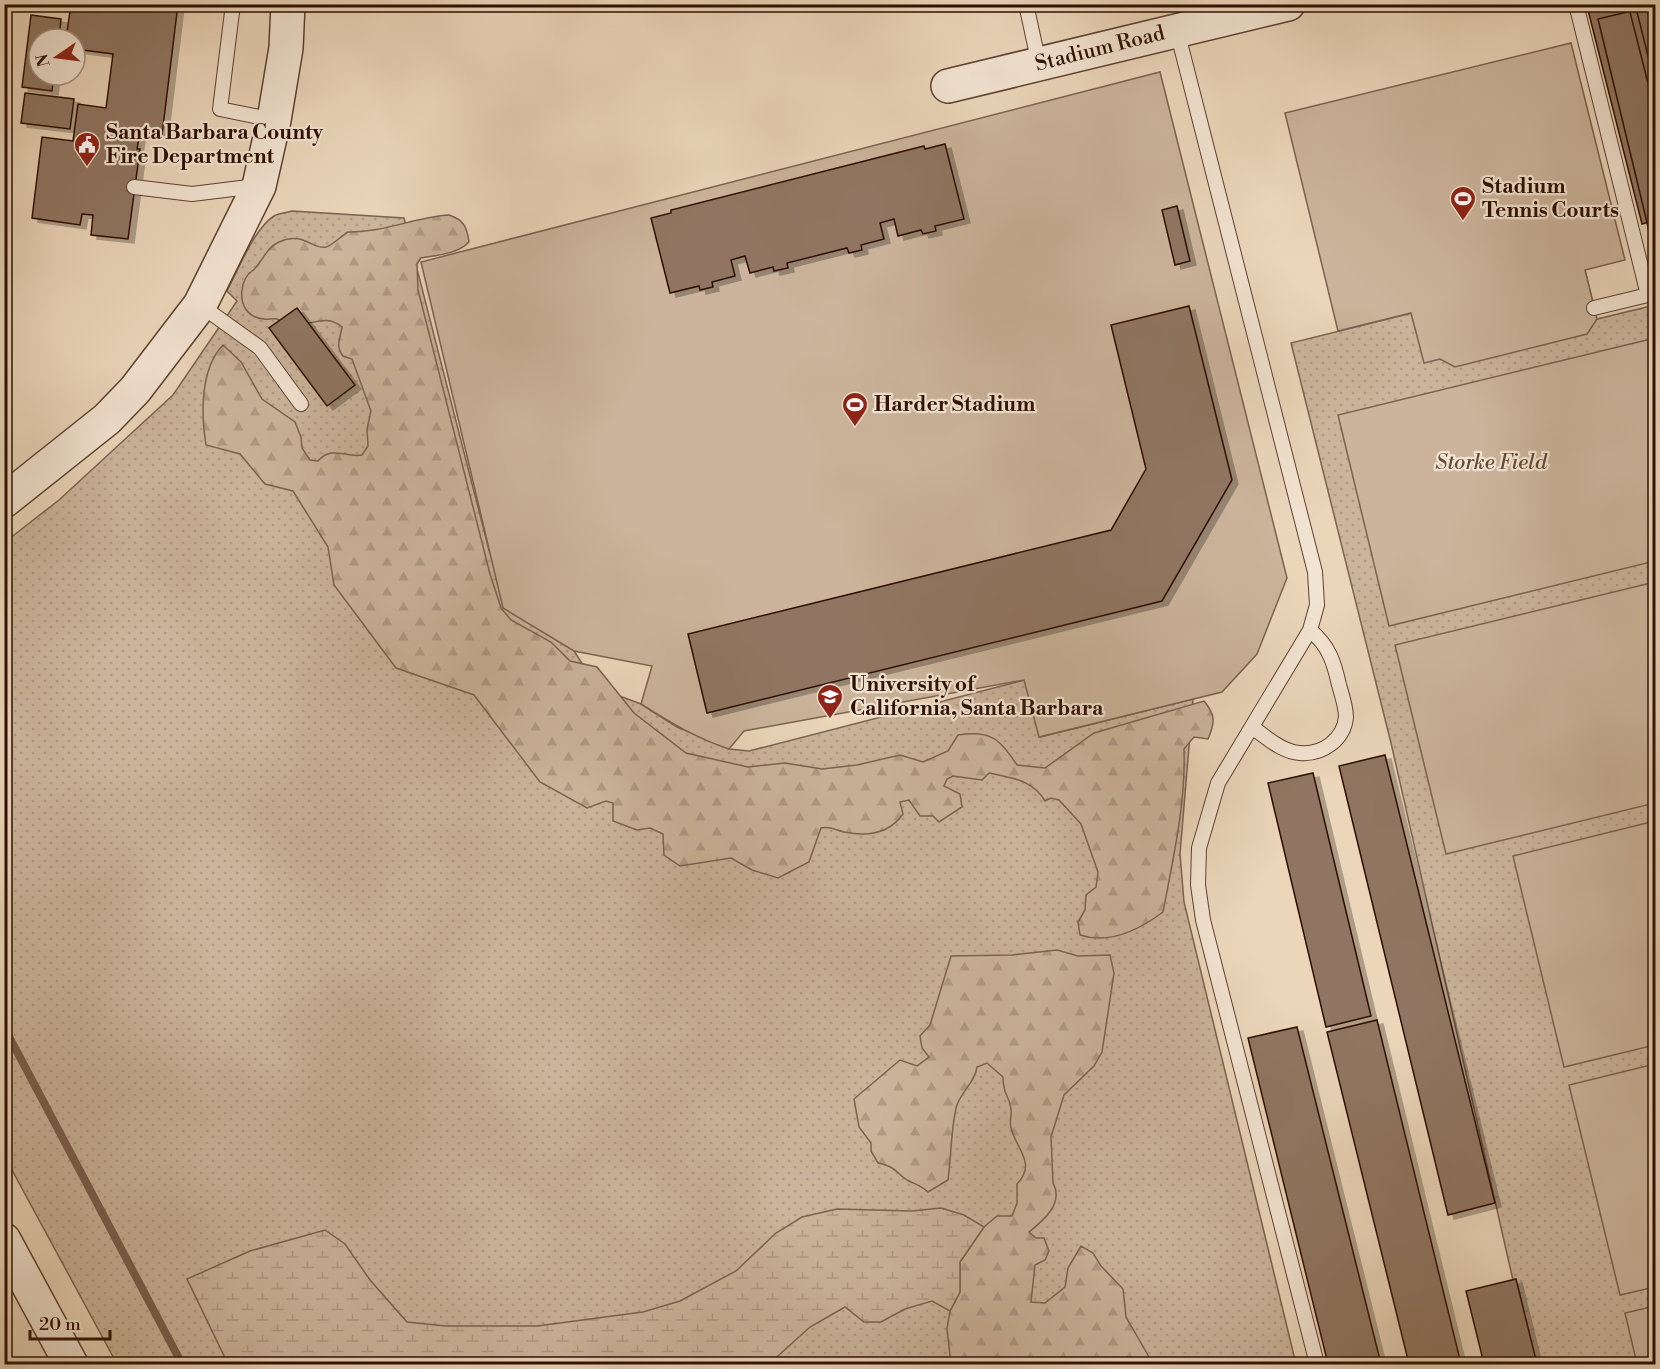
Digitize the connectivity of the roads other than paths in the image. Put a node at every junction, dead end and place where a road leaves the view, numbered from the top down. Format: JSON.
{"nodes":[{"id":1,"x":233,"y":4,"type":"edge"},
{"id":2,"x":288,"y":4,"type":"edge"},
{"id":3,"x":1026,"y":4,"type":"edge"},
{"id":4,"x":1288,"y":4,"type":"edge"},
{"id":5,"x":1579,"y":5,"type":"edge"},
{"id":6,"x":1177,"y":31,"type":"junction"},
{"id":7,"x":1039,"y":64,"type":"junction"},
{"id":8,"x":948,"y":86,"type":"dead end"},
{"id":9,"x":274,"y":120,"type":"junction"},
{"id":10,"x":259,"y":186,"type":"junction"},
{"id":11,"x":134,"y":187,"type":"dead end"},
{"id":12,"x":1652,"y":294,"type":"edge"},
{"id":13,"x":200,"y":305,"type":"junction"},
{"id":14,"x":1594,"y":308,"type":"dead end"},
{"id":15,"x":301,"y":404,"type":"dead end"},
{"id":16,"x":4,"y":501,"type":"edge"},
{"id":17,"x":1310,"y":630,"type":"junction"},
{"id":18,"x":1252,"y":727,"type":"junction"},
{"id":19,"x":4,"y":1240,"type":"edge"},
{"id":20,"x":71,"y":1365,"type":"edge"},
{"id":21,"x":1317,"y":1365,"type":"edge"}],
"edges":[{"from":1,"to":9,"type":"lane"},
{"from":2,"to":9,"type":"street"},
{"from":3,"to":7,"type":"lane"},
{"from":4,"to":6,"type":"street","name":"Stadium Road"},
{"from":5,"to":12,"type":"lane"},
{"from":6,"to":7,"type":"street","name":"Stadium Road"},
{"from":6,"to":17,"type":"lane"},
{"from":7,"to":8,"type":"street","name":"Stadium Road"},
{"from":9,"to":10,"type":"street"},
{"from":10,"to":11,"type":"lane"},
{"from":10,"to":13,"type":"street"},
{"from":12,"to":14,"type":"lane"},
{"from":13,"to":15,"type":"lane"},
{"from":13,"to":16,"type":"street"},
{"from":17,"to":18,"type":"lane"},
{"from":17,"to":18,"type":"lane"},
{"from":18,"to":21,"type":"lane"},
{"from":19,"to":20,"type":"street"}]}
